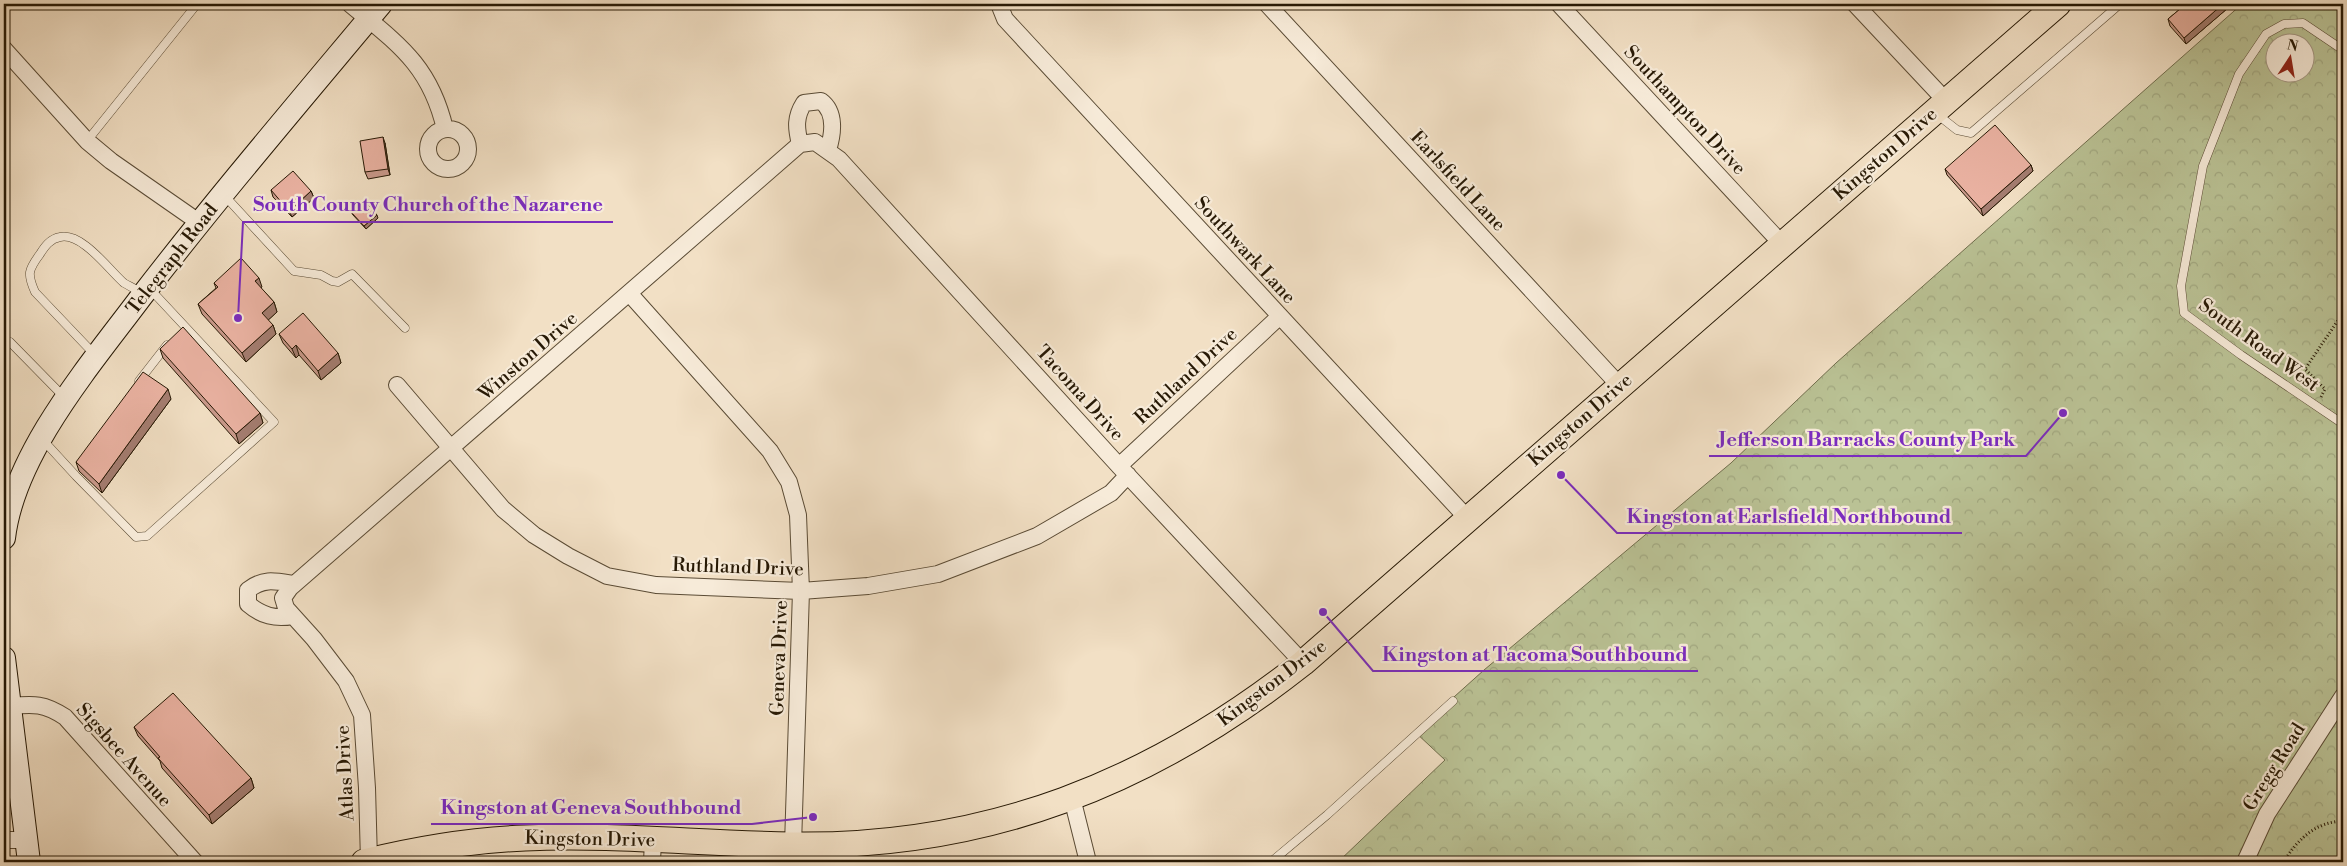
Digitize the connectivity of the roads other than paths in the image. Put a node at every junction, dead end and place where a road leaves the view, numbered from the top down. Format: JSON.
{"nodes":[{"id":1,"x":198,"y":4,"type":"edge"},
{"id":2,"x":350,"y":4,"type":"edge"},
{"id":3,"x":999,"y":4,"type":"edge"},
{"id":4,"x":1267,"y":4,"type":"edge"},
{"id":5,"x":1559,"y":4,"type":"edge"},
{"id":6,"x":1855,"y":4,"type":"edge"},
{"id":7,"x":2058,"y":4,"type":"edge"},
{"id":8,"x":2120,"y":4,"type":"edge"},
{"id":9,"x":374,"y":11,"type":"edge"},
{"id":10,"x":4,"y":49,"type":"edge"},
{"id":11,"x":2343,"y":50,"type":"edge"},
{"id":12,"x":1940,"y":107,"type":"junction"},
{"id":13,"x":445,"y":129,"type":"dead end"},
{"id":14,"x":86,"y":141,"type":"junction"},
{"id":15,"x":800,"y":144,"type":"junction"},
{"id":16,"x":828,"y":150,"type":"junction"},
{"id":17,"x":223,"y":194,"type":"junction"},
{"id":18,"x":200,"y":223,"type":"junction"},
{"id":19,"x":1782,"y":244,"type":"junction"},
{"id":20,"x":146,"y":291,"type":"junction"},
{"id":21,"x":629,"y":292,"type":"junction"},
{"id":22,"x":1280,"y":316,"type":"junction"},
{"id":23,"x":184,"y":324,"type":"junction"},
{"id":24,"x":405,"y":328,"type":"dead end"},
{"id":25,"x":178,"y":332,"type":"edge"},
{"id":26,"x":172,"y":339,"type":"edge"},
{"id":27,"x":10,"y":342,"type":"dead end"},
{"id":28,"x":96,"y":357,"type":"junction"},
{"id":29,"x":397,"y":385,"type":"dead end"},
{"id":30,"x":136,"y":386,"type":"edge"},
{"id":31,"x":1620,"y":386,"type":"junction"},
{"id":32,"x":66,"y":400,"type":"junction"},
{"id":33,"x":2343,"y":424,"type":"edge"},
{"id":34,"x":41,"y":437,"type":"junction"},
{"id":35,"x":452,"y":449,"type":"junction"},
{"id":36,"x":76,"y":462,"type":"edge"},
{"id":37,"x":69,"y":468,"type":"junction"},
{"id":38,"x":1124,"y":470,"type":"junction"},
{"id":39,"x":9,"y":484,"type":"edge"},
{"id":40,"x":1468,"y":519,"type":"junction"},
{"id":41,"x":4,"y":538,"type":"edge"},
{"id":42,"x":293,"y":584,"type":"junction"},
{"id":43,"x":801,"y":591,"type":"junction"},
{"id":44,"x":283,"y":598,"type":"joint"},
{"id":45,"x":293,"y":616,"type":"junction"},
{"id":46,"x":4,"y":658,"type":"edge"},
{"id":47,"x":1303,"y":663,"type":"junction"},
{"id":48,"x":2343,"y":696,"type":"edge"},
{"id":49,"x":1454,"y":701,"type":"dead end"},
{"id":50,"x":9,"y":706,"type":"junction"},
{"id":51,"x":1072,"y":798,"type":"junction"},
{"id":52,"x":4,"y":840,"type":"edge"},
{"id":53,"x":27,"y":840,"type":"junction"},
{"id":54,"x":793,"y":845,"type":"junction"},
{"id":55,"x":653,"y":851,"type":"edge"},
{"id":56,"x":28,"y":862,"type":"edge"},
{"id":57,"x":195,"y":862,"type":"edge"},
{"id":58,"x":366,"y":862,"type":"edge"},
{"id":59,"x":1088,"y":862,"type":"edge"},
{"id":60,"x":1271,"y":862,"type":"edge"},
{"id":61,"x":2246,"y":862,"type":"edge"}],
"edges":[{"from":1,"to":14,"type":"lane"},
{"from":2,"to":9,"type":"street"},
{"from":3,"to":22,"type":"street","name":"Southwark Lane"},
{"from":4,"to":31,"type":"street","name":"Earlsfield Lane"},
{"from":5,"to":19,"type":"street","name":"Southampton Drive"},
{"from":6,"to":12,"type":"street"},
{"from":7,"to":12,"type":"main road","name":"Kingston Drive"},
{"from":8,"to":12,"type":"lane"},
{"from":9,"to":13,"type":"street"},
{"from":9,"to":17,"type":"main road","name":"Telegraph Road"},
{"from":10,"to":14,"type":"street"},
{"from":11,"to":33,"type":"lane","name":"South Road West"},
{"from":12,"to":19,"type":"main road","name":"Kingston Drive"},
{"from":14,"to":18,"type":"street"},
{"from":15,"to":16,"type":"street","name":"Tacoma Drive"},
{"from":15,"to":16,"type":"street"},
{"from":15,"to":21,"type":"street","name":"Winston Drive"},
{"from":16,"to":38,"type":"street","name":"Tacoma Drive"},
{"from":17,"to":18,"type":"main road","name":"Telegraph Road"},
{"from":17,"to":24,"type":"lane"},
{"from":18,"to":20,"type":"main road","name":"Telegraph Road"},
{"from":19,"to":31,"type":"main road","name":"Kingston Drive"},
{"from":20,"to":23,"type":"lane"},
{"from":20,"to":28,"type":"main road","name":"Telegraph Road"},
{"from":20,"to":28,"type":"lane"},
{"from":21,"to":35,"type":"street","name":"Winston Drive"},
{"from":21,"to":43,"type":"street","name":"Geneva Drive"},
{"from":22,"to":38,"type":"street","name":"Ruthland Drive"},
{"from":22,"to":40,"type":"street","name":"Southwark Lane"},
{"from":23,"to":25,"type":"lane"},
{"from":23,"to":37,"type":"lane"},
{"from":26,"to":30,"type":"lane"},
{"from":27,"to":32,"type":"lane"},
{"from":28,"to":32,"type":"main road","name":"Telegraph Road"},
{"from":29,"to":35,"type":"street","name":"Ruthland Drive"},
{"from":31,"to":40,"type":"main road","name":"Kingston Drive"},
{"from":32,"to":34,"type":"main road","name":"Telegraph Road"},
{"from":34,"to":37,"type":"lane"},
{"from":34,"to":39,"type":"main road","name":"Telegraph Road"},
{"from":35,"to":42,"type":"street","name":"Winston Drive"},
{"from":35,"to":43,"type":"street","name":"Ruthland Drive"},
{"from":36,"to":37,"type":"lane"},
{"from":38,"to":43,"type":"street","name":"Ruthland Drive"},
{"from":38,"to":47,"type":"street","name":"Tacoma Drive"},
{"from":39,"to":41,"type":"main road","name":"Telegraph Road"},
{"from":40,"to":47,"type":"main road","name":"Kingston Drive"},
{"from":42,"to":44,"type":"street","name":"Winston Drive"},
{"from":42,"to":45,"type":"street"},
{"from":43,"to":54,"type":"street","name":"Geneva Drive"},
{"from":44,"to":45,"type":"street","name":"Atlas Drive"},
{"from":45,"to":58,"type":"street","name":"Atlas Drive"},
{"from":46,"to":50,"type":"main road"},
{"from":47,"to":51,"type":"main road","name":"Kingston Drive"},
{"from":48,"to":61,"type":"street","name":"Gregg Road"},
{"from":49,"to":60,"type":"lane"},
{"from":50,"to":53,"type":"main road"},
{"from":50,"to":57,"type":"street","name":"Sigsbee Avenue"},
{"from":51,"to":54,"type":"main road","name":"Kingston Drive"},
{"from":51,"to":59,"type":"street"},
{"from":52,"to":53,"type":"street"},
{"from":53,"to":56,"type":"main road"},
{"from":54,"to":55,"type":"main road","name":"Kingston Drive"},
{"from":55,"to":58,"type":"main road","name":"Kingston Drive"}]}
